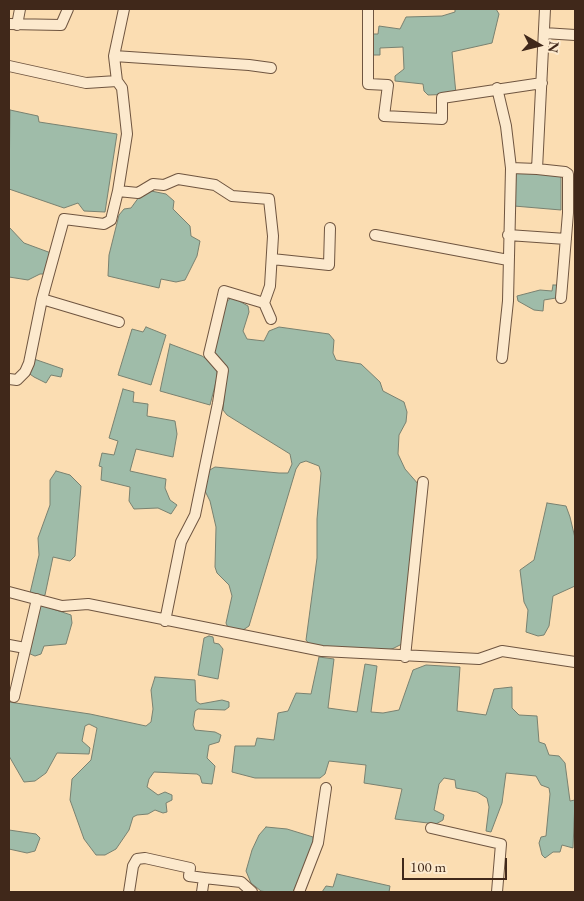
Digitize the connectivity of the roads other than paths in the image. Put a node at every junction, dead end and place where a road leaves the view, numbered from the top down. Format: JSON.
{"nodes":[{"id":1,"x":20,"y":9,"type":"edge"},
{"id":2,"x":68,"y":9,"type":"edge"},
{"id":3,"x":124,"y":9,"type":"edge"},
{"id":4,"x":368,"y":9,"type":"edge"},
{"id":5,"x":545,"y":9,"type":"edge"},
{"id":6,"x":13,"y":25,"type":"edge"},
{"id":7,"x":544,"y":32,"type":"junction"},
{"id":8,"x":575,"y":35,"type":"edge"},
{"id":9,"x":114,"y":56,"type":"junction"},
{"id":10,"x":9,"y":66,"type":"edge"},
{"id":11,"x":271,"y":68,"type":"dead end"},
{"id":12,"x":117,"y":81,"type":"junction"},
{"id":13,"x":542,"y":83,"type":"junction"},
{"id":14,"x":497,"y":88,"type":"junction"},
{"id":15,"x":511,"y":168,"type":"junction"},
{"id":16,"x":537,"y":169,"type":"junction"},
{"id":17,"x":572,"y":189,"type":"edge"},
{"id":18,"x":118,"y":191,"type":"junction"},
{"id":19,"x":330,"y":228,"type":"dead end"},
{"id":20,"x":375,"y":235,"type":"dead end"},
{"id":21,"x":508,"y":235,"type":"junction"},
{"id":22,"x":566,"y":239,"type":"junction"},
{"id":23,"x":272,"y":259,"type":"junction"},
{"id":24,"x":508,"y":260,"type":"junction"},
{"id":25,"x":561,"y":298,"type":"dead end"},
{"id":26,"x":42,"y":299,"type":"junction"},
{"id":27,"x":264,"y":303,"type":"junction"},
{"id":28,"x":271,"y":319,"type":"dead end"},
{"id":29,"x":119,"y":322,"type":"dead end"},
{"id":30,"x":502,"y":358,"type":"dead end"},
{"id":31,"x":9,"y":378,"type":"edge"},
{"id":32,"x":423,"y":482,"type":"dead end"},
{"id":33,"x":9,"y":592,"type":"edge"},
{"id":34,"x":37,"y":599,"type":"junction"},
{"id":35,"x":165,"y":621,"type":"junction"},
{"id":36,"x":9,"y":644,"type":"edge"},
{"id":37,"x":25,"y":648,"type":"junction"},
{"id":38,"x":404,"y":657,"type":"junction"},
{"id":39,"x":575,"y":662,"type":"edge"},
{"id":40,"x":14,"y":697,"type":"dead end"},
{"id":41,"x":326,"y":788,"type":"dead end"},
{"id":42,"x":431,"y":828,"type":"dead end"},
{"id":43,"x":204,"y":878,"type":"junction"},
{"id":44,"x":129,"y":892,"type":"edge"},
{"id":45,"x":202,"y":892,"type":"edge"},
{"id":46,"x":252,"y":892,"type":"edge"},
{"id":47,"x":299,"y":892,"type":"edge"},
{"id":48,"x":497,"y":892,"type":"edge"}],
"edges":[{"from":1,"to":6,"type":"street"},
{"from":2,"to":6,"type":"street"},
{"from":3,"to":9,"type":"street"},
{"from":4,"to":14,"type":"street"},
{"from":5,"to":7,"type":"street"},
{"from":7,"to":8,"type":"street"},
{"from":7,"to":13,"type":"street"},
{"from":9,"to":11,"type":"street"},
{"from":9,"to":12,"type":"street"},
{"from":10,"to":12,"type":"street"},
{"from":12,"to":18,"type":"street"},
{"from":13,"to":14,"type":"street"},
{"from":13,"to":16,"type":"street"},
{"from":14,"to":15,"type":"street"},
{"from":15,"to":16,"type":"street"},
{"from":15,"to":21,"type":"street"},
{"from":16,"to":17,"type":"street"},
{"from":17,"to":22,"type":"street"},
{"from":18,"to":23,"type":"street"},
{"from":18,"to":26,"type":"street"},
{"from":19,"to":23,"type":"street"},
{"from":20,"to":24,"type":"street"},
{"from":21,"to":22,"type":"street"},
{"from":21,"to":24,"type":"street"},
{"from":22,"to":25,"type":"street"},
{"from":23,"to":27,"type":"street"},
{"from":24,"to":30,"type":"street"},
{"from":26,"to":29,"type":"street"},
{"from":26,"to":31,"type":"street"},
{"from":27,"to":28,"type":"street"},
{"from":27,"to":35,"type":"street"},
{"from":32,"to":38,"type":"street"},
{"from":33,"to":34,"type":"street"},
{"from":34,"to":35,"type":"street"},
{"from":34,"to":37,"type":"street"},
{"from":35,"to":38,"type":"street"},
{"from":36,"to":37,"type":"street"},
{"from":37,"to":40,"type":"street"},
{"from":38,"to":39,"type":"street"},
{"from":41,"to":47,"type":"street"},
{"from":42,"to":48,"type":"street"},
{"from":43,"to":44,"type":"street"},
{"from":43,"to":45,"type":"street"},
{"from":43,"to":46,"type":"street"}]}
